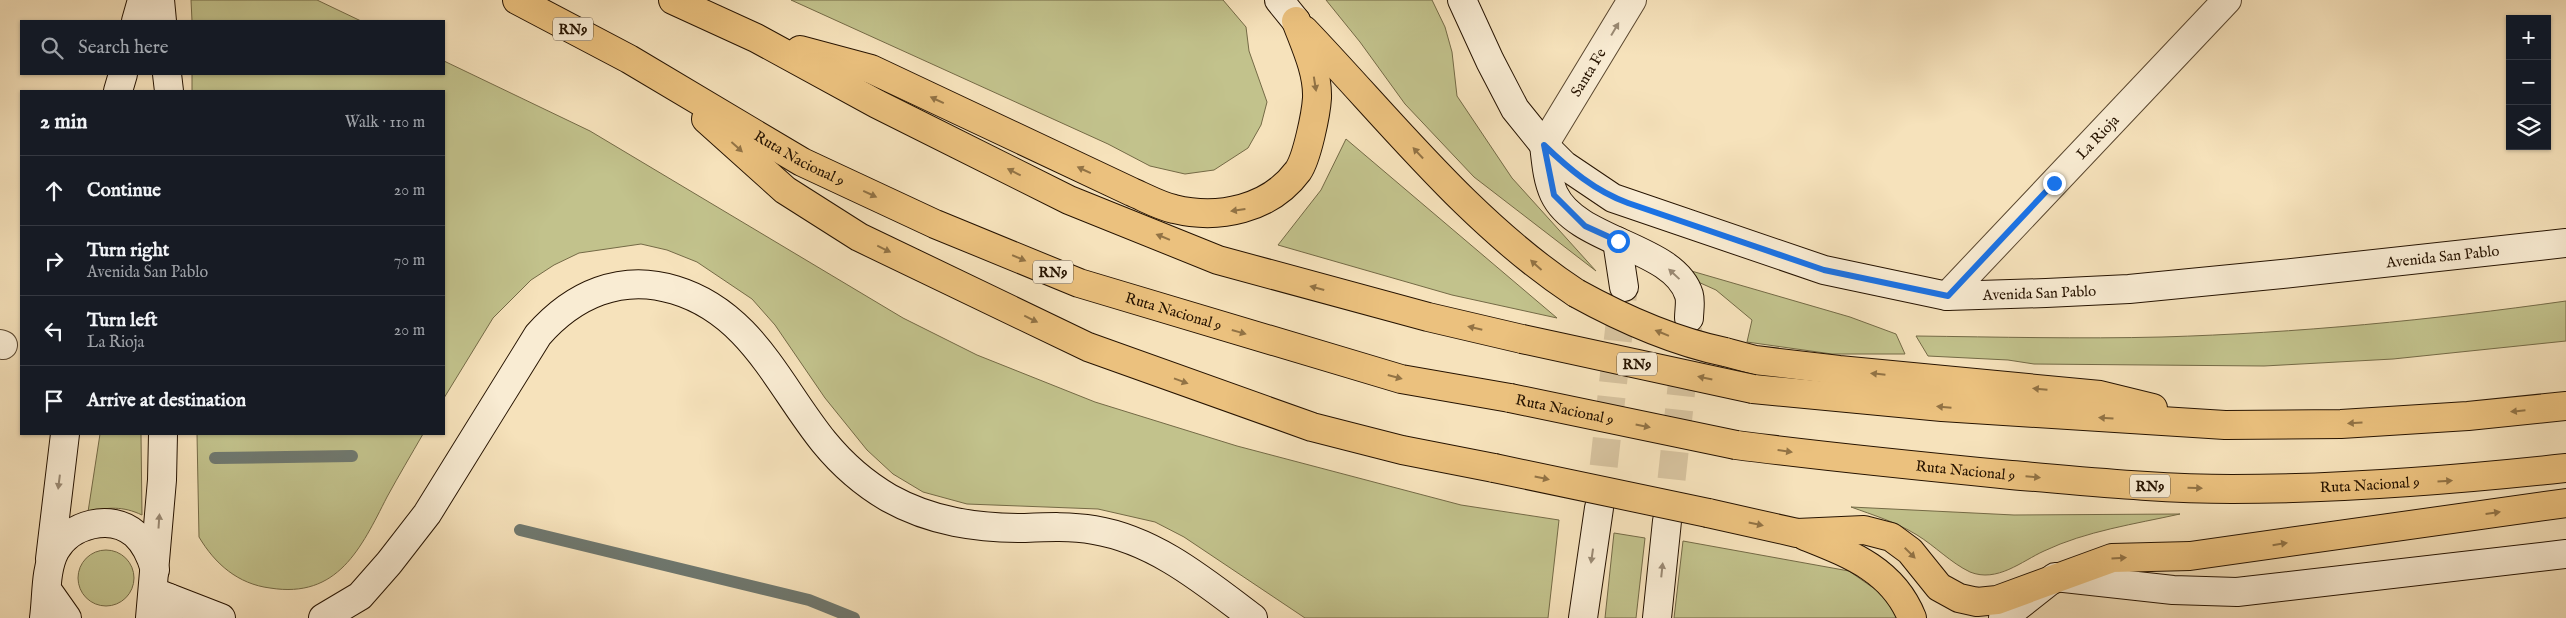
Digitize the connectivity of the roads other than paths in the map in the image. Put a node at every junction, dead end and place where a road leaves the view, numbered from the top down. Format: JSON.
{"nodes":[{"id":1,"x":142,"y":0,"type":"edge"},
{"id":2,"x":160,"y":0,"type":"edge"},
{"id":3,"x":517,"y":0,"type":"edge"},
{"id":4,"x":673,"y":0,"type":"edge"},
{"id":5,"x":1279,"y":0,"type":"edge"},
{"id":6,"x":1462,"y":0,"type":"edge"},
{"id":7,"x":1632,"y":0,"type":"edge"},
{"id":8,"x":2227,"y":0,"type":"edge"},
{"id":9,"x":136,"y":20,"type":"edge"},
{"id":10,"x":162,"y":20,"type":"edge"},
{"id":11,"x":1296,"y":21,"type":"junction"},
{"id":12,"x":756,"y":38,"type":"junction"},
{"id":13,"x":123,"y":75,"type":"edge"},
{"id":14,"x":168,"y":75,"type":"edge"},
{"id":15,"x":662,"y":79,"type":"junction"},
{"id":16,"x":118,"y":90,"type":"edge"},
{"id":17,"x":169,"y":90,"type":"edge"},
{"id":18,"x":1544,"y":145,"type":"junction"},
{"id":19,"x":1618,"y":241,"type":"junction"},
{"id":20,"x":2566,"y":243,"type":"edge"},
{"id":21,"x":1624,"y":287,"type":"tunnel mouth"},
{"id":22,"x":1948,"y":296,"type":"junction"},
{"id":23,"x":1689,"y":318,"type":"tunnel mouth"},
{"id":24,"x":2566,"y":406,"type":"edge"},
{"id":25,"x":2225,"y":425,"type":"junction"},
{"id":26,"x":65,"y":435,"type":"edge"},
{"id":27,"x":164,"y":435,"type":"edge"},
{"id":28,"x":2566,"y":468,"type":"edge"},
{"id":29,"x":2566,"y":503,"type":"edge"},
{"id":30,"x":1599,"y":508,"type":"tunnel mouth"},
{"id":31,"x":1667,"y":521,"type":"tunnel mouth"},
{"id":32,"x":1797,"y":533,"type":"junction"},
{"id":33,"x":2566,"y":554,"type":"edge"},
{"id":34,"x":49,"y":563,"type":"junction"},
{"id":35,"x":2055,"y":577,"type":"junction"},
{"id":36,"x":48,"y":591,"type":"junction"},
{"id":37,"x":155,"y":603,"type":"edge"},
{"id":38,"x":44,"y":618,"type":"edge"},
{"id":39,"x":67,"y":618,"type":"edge"},
{"id":40,"x":221,"y":618,"type":"edge"},
{"id":41,"x":323,"y":618,"type":"edge"},
{"id":42,"x":1253,"y":618,"type":"edge"},
{"id":43,"x":1584,"y":618,"type":"edge"},
{"id":44,"x":1657,"y":618,"type":"edge"},
{"id":45,"x":1912,"y":618,"type":"edge"},
{"id":46,"x":2003,"y":618,"type":"edge"}],
"edges":[{"from":1,"to":9,"type":"street"},
{"from":2,"to":10,"type":"street"},
{"from":3,"to":15,"type":"highway","name":"Ruta Nacional 9","number":"RN9"},
{"from":4,"to":12,"type":"highway","number":"RN9"},
{"from":5,"to":11,"type":"street"},
{"from":6,"to":18,"type":"street","name":"Avenida San Pablo"},
{"from":18,"to":7,"type":"street","name":"Santa Fe","one_way":true},
{"from":8,"to":22,"type":"street","name":"La Rioja"},
{"from":11,"to":12,"type":"highway","one_way":true},
{"from":25,"to":11,"type":"highway","one_way":true,"bridge":true},
{"from":25,"to":12,"type":"highway","number":"RN9","one_way":true,"bridge":true},
{"from":13,"to":16,"type":"street"},
{"from":14,"to":17,"type":"street"},
{"from":15,"to":28,"type":"highway","name":"Ruta Nacional 9","number":"RN9","one_way":true,"bridge":true},
{"from":15,"to":32,"type":"highway","one_way":true,"bridge":true},
{"from":18,"to":19,"type":"street"},
{"from":18,"to":22,"type":"street","name":"Avenida San Pablo"},
{"from":19,"to":21,"type":"street"},
{"from":23,"to":19,"type":"street","one_way":true},
{"from":20,"to":22,"type":"street","name":"Avenida San Pablo"},
{"from":24,"to":25,"type":"highway","number":"RN9","one_way":true},
{"from":26,"to":34,"type":"street","one_way":true},
{"from":37,"to":27,"type":"street","one_way":true},
{"from":35,"to":29,"type":"highway","one_way":true},
{"from":30,"to":43,"type":"street","one_way":true},
{"from":44,"to":31,"type":"street","one_way":true},
{"from":32,"to":35,"type":"highway","one_way":true},
{"from":32,"to":45,"type":"highway"},
{"from":33,"to":35,"type":"street"},
{"from":34,"to":36,"type":"street"},
{"from":34,"to":37,"type":"street"},
{"from":35,"to":46,"type":"street"},
{"from":36,"to":38,"type":"street"},
{"from":36,"to":39,"type":"street"},
{"from":37,"to":40,"type":"street"},
{"from":41,"to":42,"type":"street"}]}
